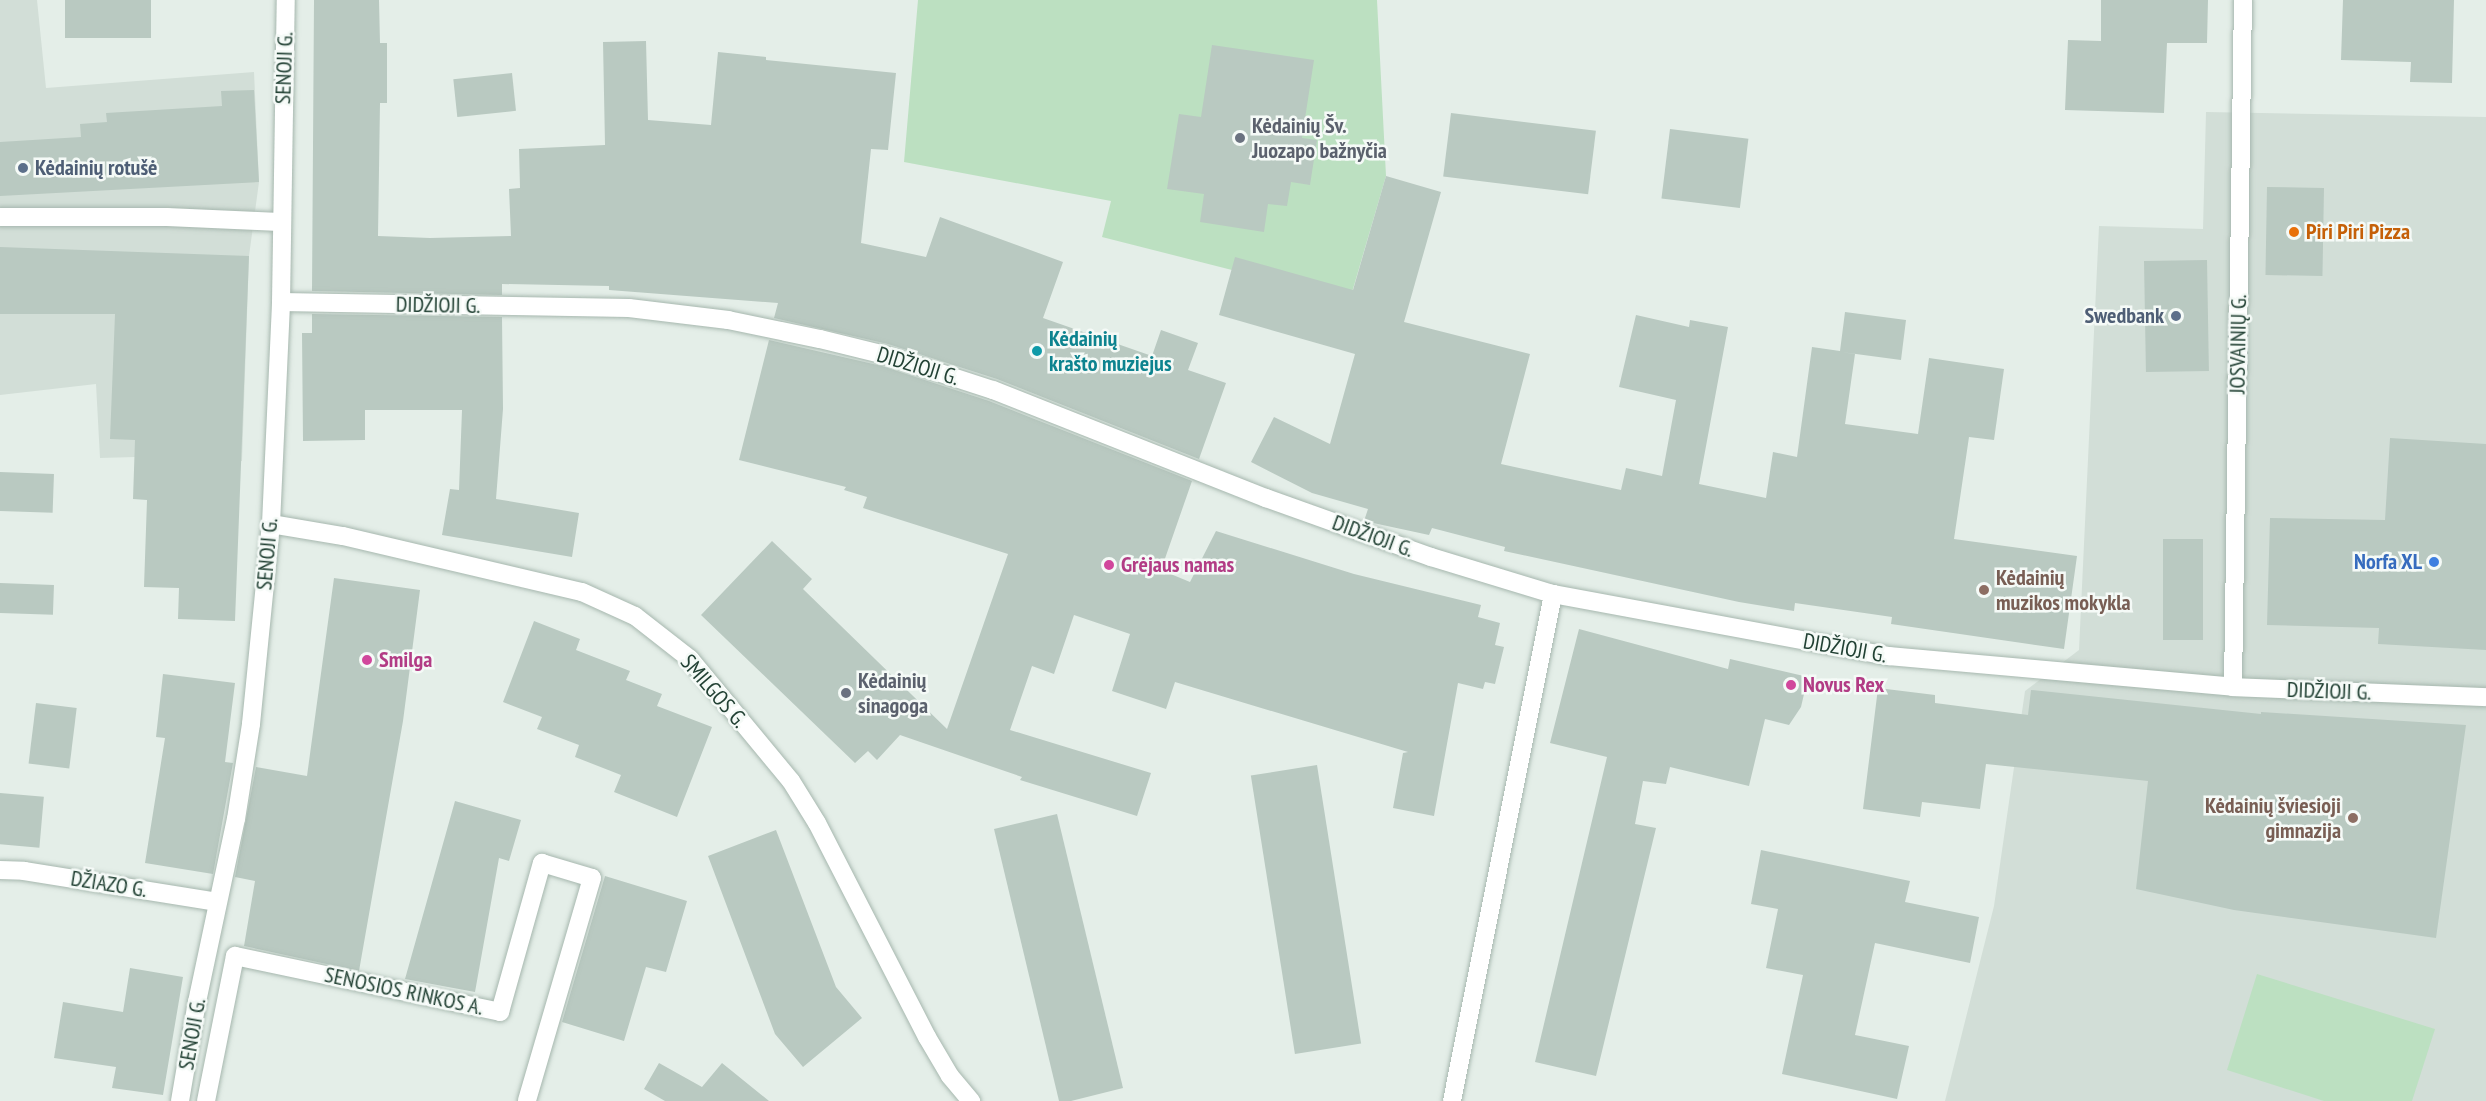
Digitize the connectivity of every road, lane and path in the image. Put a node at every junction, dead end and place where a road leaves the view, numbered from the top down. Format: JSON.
{"nodes":[{"id":1,"x":286,"y":0,"type":"edge"},
{"id":2,"x":2243,"y":0,"type":"edge"},
{"id":3,"x":0,"y":217,"type":"edge"},
{"id":4,"x":280,"y":222,"type":"junction"},
{"id":5,"x":281,"y":302,"type":"junction"},
{"id":6,"x":271,"y":524,"type":"junction"},
{"id":7,"x":1553,"y":594,"type":"junction"},
{"id":8,"x":2233,"y":687,"type":"junction"},
{"id":9,"x":2486,"y":697,"type":"edge"},
{"id":10,"x":0,"y":870,"type":"edge"},
{"id":11,"x":218,"y":902,"type":"junction"},
{"id":12,"x":180,"y":1101,"type":"edge"},
{"id":13,"x":206,"y":1101,"type":"edge"},
{"id":14,"x":527,"y":1101,"type":"edge"},
{"id":15,"x":971,"y":1101,"type":"edge"},
{"id":16,"x":1452,"y":1101,"type":"edge"}],
"edges":[{"from":1,"to":4,"type":"street","name":"SENOJI G."},
{"from":2,"to":8,"type":"street","name":"JOSVAINIŲ G."},
{"from":3,"to":4,"type":"street"},
{"from":4,"to":5,"type":"street","name":"SENOJI G."},
{"from":5,"to":6,"type":"street","name":"SENOJI G."},
{"from":5,"to":7,"type":"street","name":"DIDŽIOJI G."},
{"from":6,"to":11,"type":"street","name":"SENOJI G."},
{"from":6,"to":15,"type":"street","name":"SMILGOS G."},
{"from":7,"to":8,"type":"street","name":"DIDŽIOJI G."},
{"from":7,"to":16,"type":"street"},
{"from":8,"to":9,"type":"street","name":"DIDŽIOJI G."},
{"from":10,"to":11,"type":"street","name":"DŽIAZO G."},
{"from":11,"to":12,"type":"street","name":"SENOJI G."},
{"from":13,"to":14,"type":"street","name":"SENOSIOS RINKOS A."}]}
